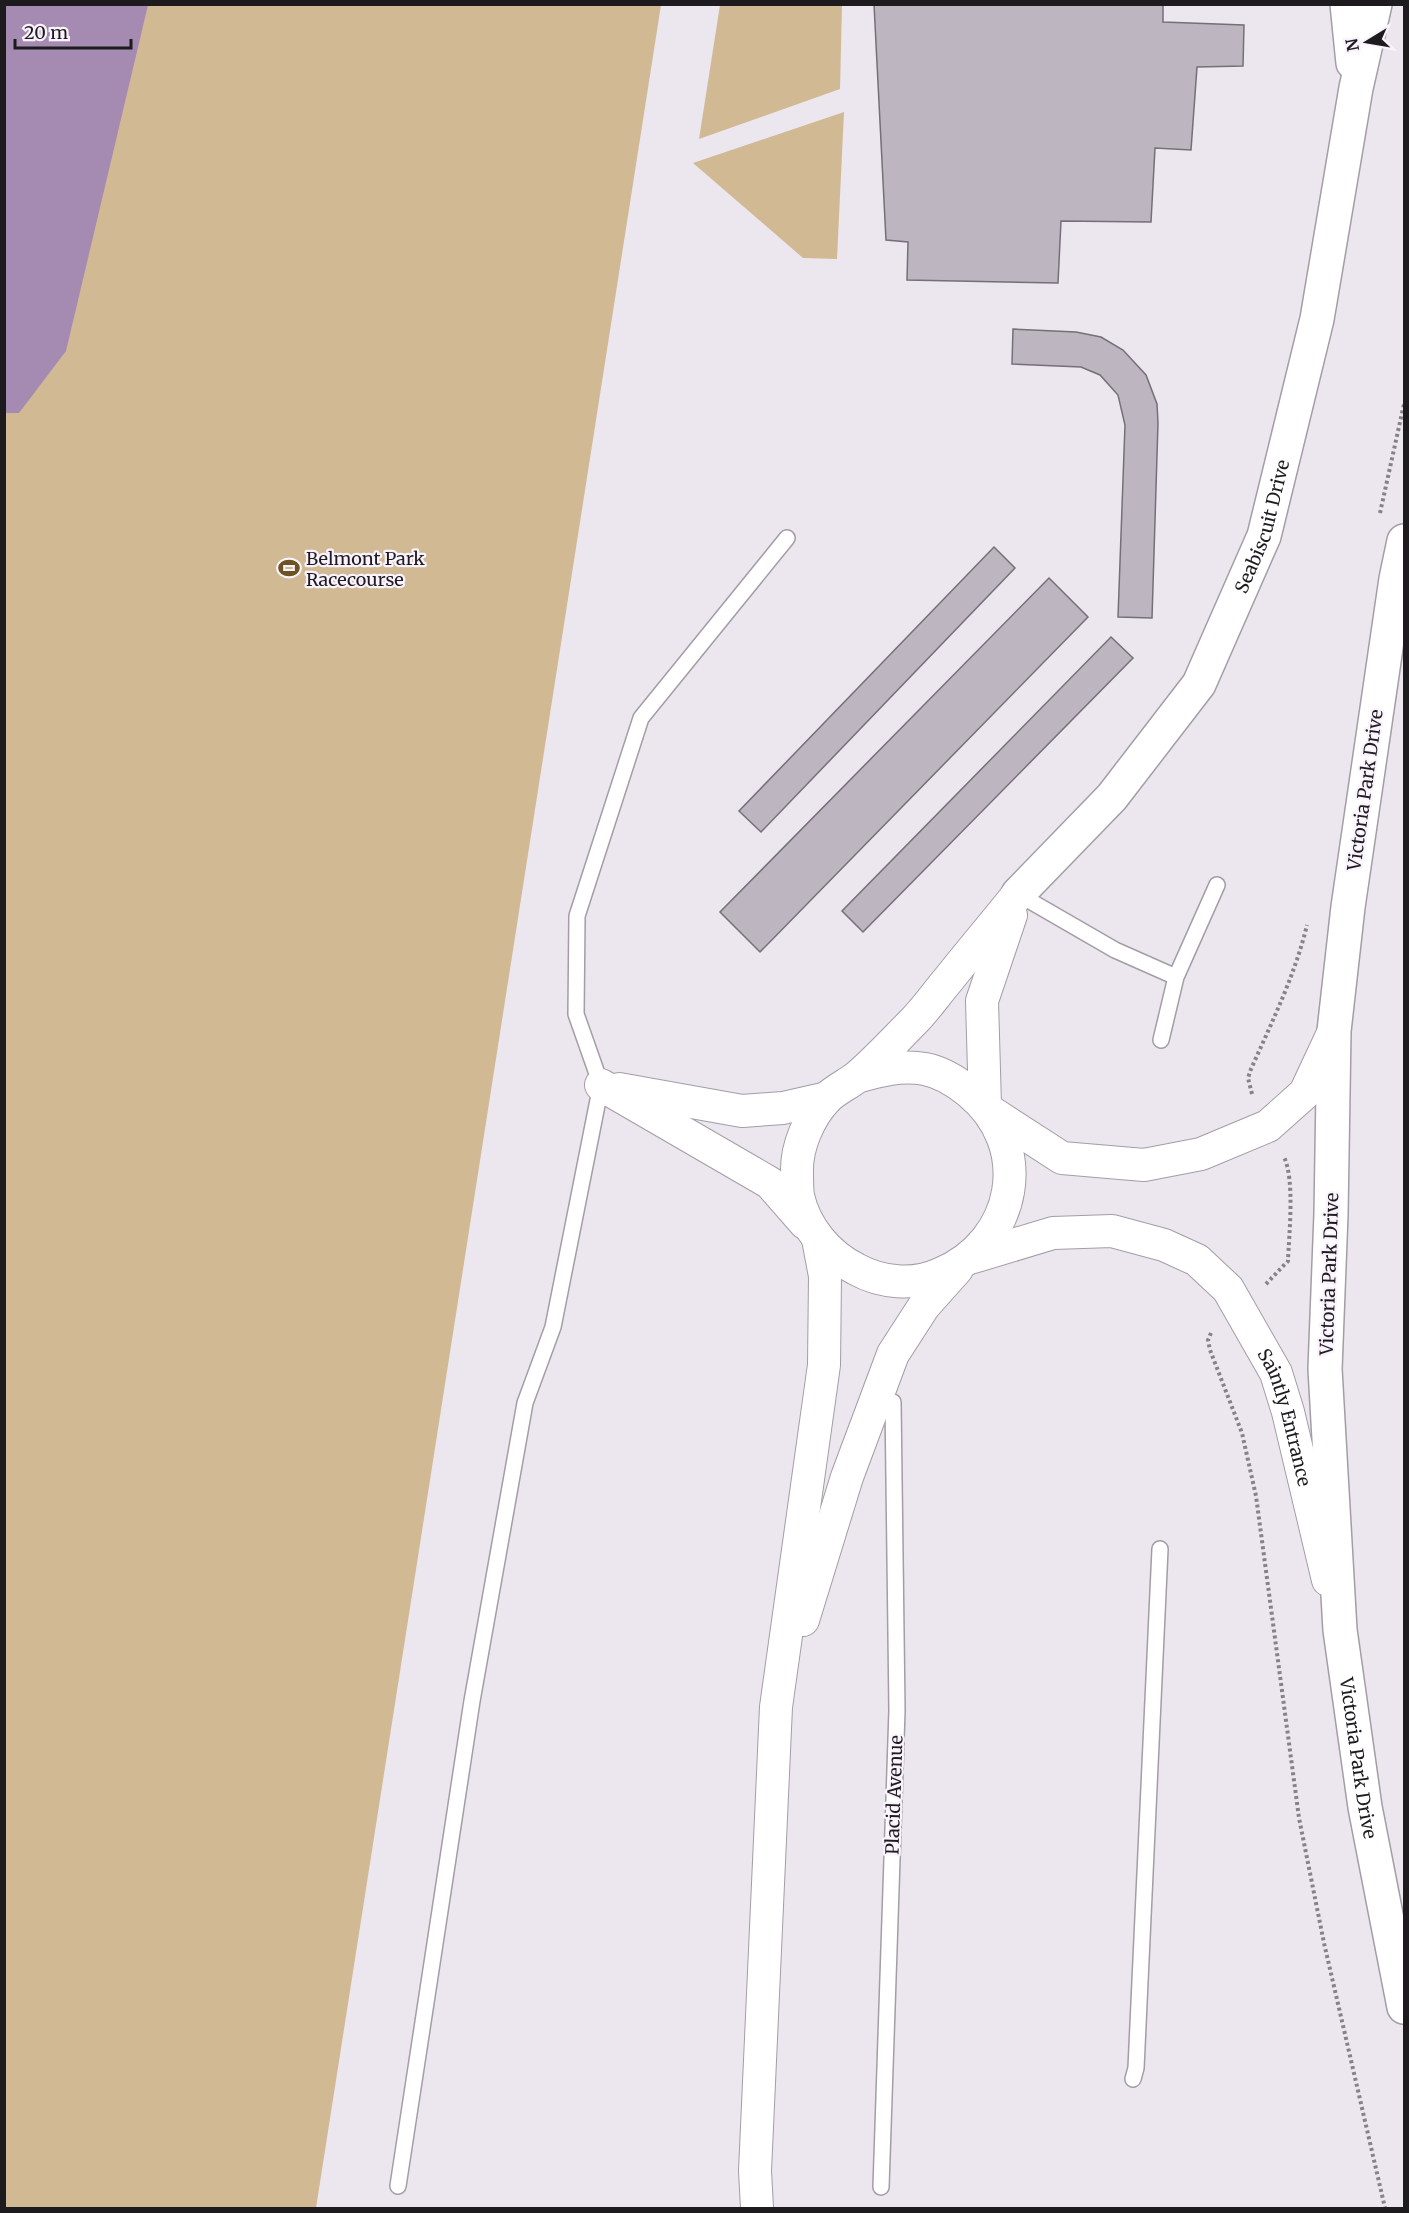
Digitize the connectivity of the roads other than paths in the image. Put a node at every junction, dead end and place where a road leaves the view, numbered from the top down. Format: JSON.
{"nodes":[{"id":1,"x":1347,"y":4,"type":"edge"},
{"id":2,"x":1375,"y":4,"type":"edge"},
{"id":3,"x":1356,"y":88,"type":"junction"},
{"id":4,"x":787,"y":538,"type":"dead end"},
{"id":5,"x":1404,"y":541,"type":"edge"},
{"id":6,"x":1217,"y":885,"type":"dead end"},
{"id":7,"x":1018,"y":894,"type":"junction"},
{"id":8,"x":1176,"y":977,"type":"junction"},
{"id":9,"x":1334,"y":1031,"type":"junction"},
{"id":10,"x":1161,"y":1040,"type":"dead end"},
{"id":11,"x":857,"y":1077,"type":"junction"},
{"id":12,"x":601,"y":1085,"type":"junction"},
{"id":13,"x":827,"y":1098,"type":"junction"},
{"id":14,"x":987,"y":1108,"type":"junction"},
{"id":15,"x":815,"y":1234,"type":"junction"},
{"id":16,"x":965,"y":1262,"type":"junction"},
{"id":17,"x":893,"y":1402,"type":"dead end"},
{"id":18,"x":1160,"y":1549,"type":"dead end"},
{"id":19,"x":1340,"y":1630,"type":"junction"},
{"id":20,"x":776,"y":1707,"type":"junction"},
{"id":21,"x":1404,"y":2007,"type":"edge"},
{"id":22,"x":1133,"y":2079,"type":"dead end"},
{"id":23,"x":398,"y":2186,"type":"dead end"},
{"id":24,"x":881,"y":2187,"type":"dead end"},
{"id":25,"x":757,"y":2208,"type":"edge"}],
"edges":[{"from":1,"to":3,"type":"street","name":"Seabiscuit Drive"},
{"from":2,"to":3,"type":"street","name":"Seabiscuit Drive"},
{"from":3,"to":7,"type":"street","name":"Seabiscuit Drive"},
{"from":4,"to":12,"type":"lane"},
{"from":5,"to":9,"type":"street","name":"Victoria Park Drive"},
{"from":6,"to":8,"type":"lane"},
{"from":7,"to":8,"type":"lane"},
{"from":7,"to":11,"type":"street"},
{"from":7,"to":14,"type":"street"},
{"from":8,"to":10,"type":"lane"},
{"from":9,"to":14,"type":"street"},
{"from":9,"to":19,"type":"street","name":"Victoria Park Drive"},
{"from":11,"to":13,"type":"street"},
{"from":11,"to":14,"type":"street"},
{"from":12,"to":13,"type":"street"},
{"from":12,"to":15,"type":"street"},
{"from":12,"to":23,"type":"lane"},
{"from":13,"to":15,"type":"street"},
{"from":14,"to":16,"type":"street"},
{"from":15,"to":16,"type":"street"},
{"from":15,"to":20,"type":"street"},
{"from":16,"to":19,"type":"street","name":"Saintly Entrance"},
{"from":16,"to":20,"type":"street"},
{"from":17,"to":24,"type":"lane","name":"Placid Avenue"},
{"from":18,"to":22,"type":"lane"},
{"from":19,"to":21,"type":"street","name":"Victoria Park Drive"},
{"from":20,"to":25,"type":"street"}]}
